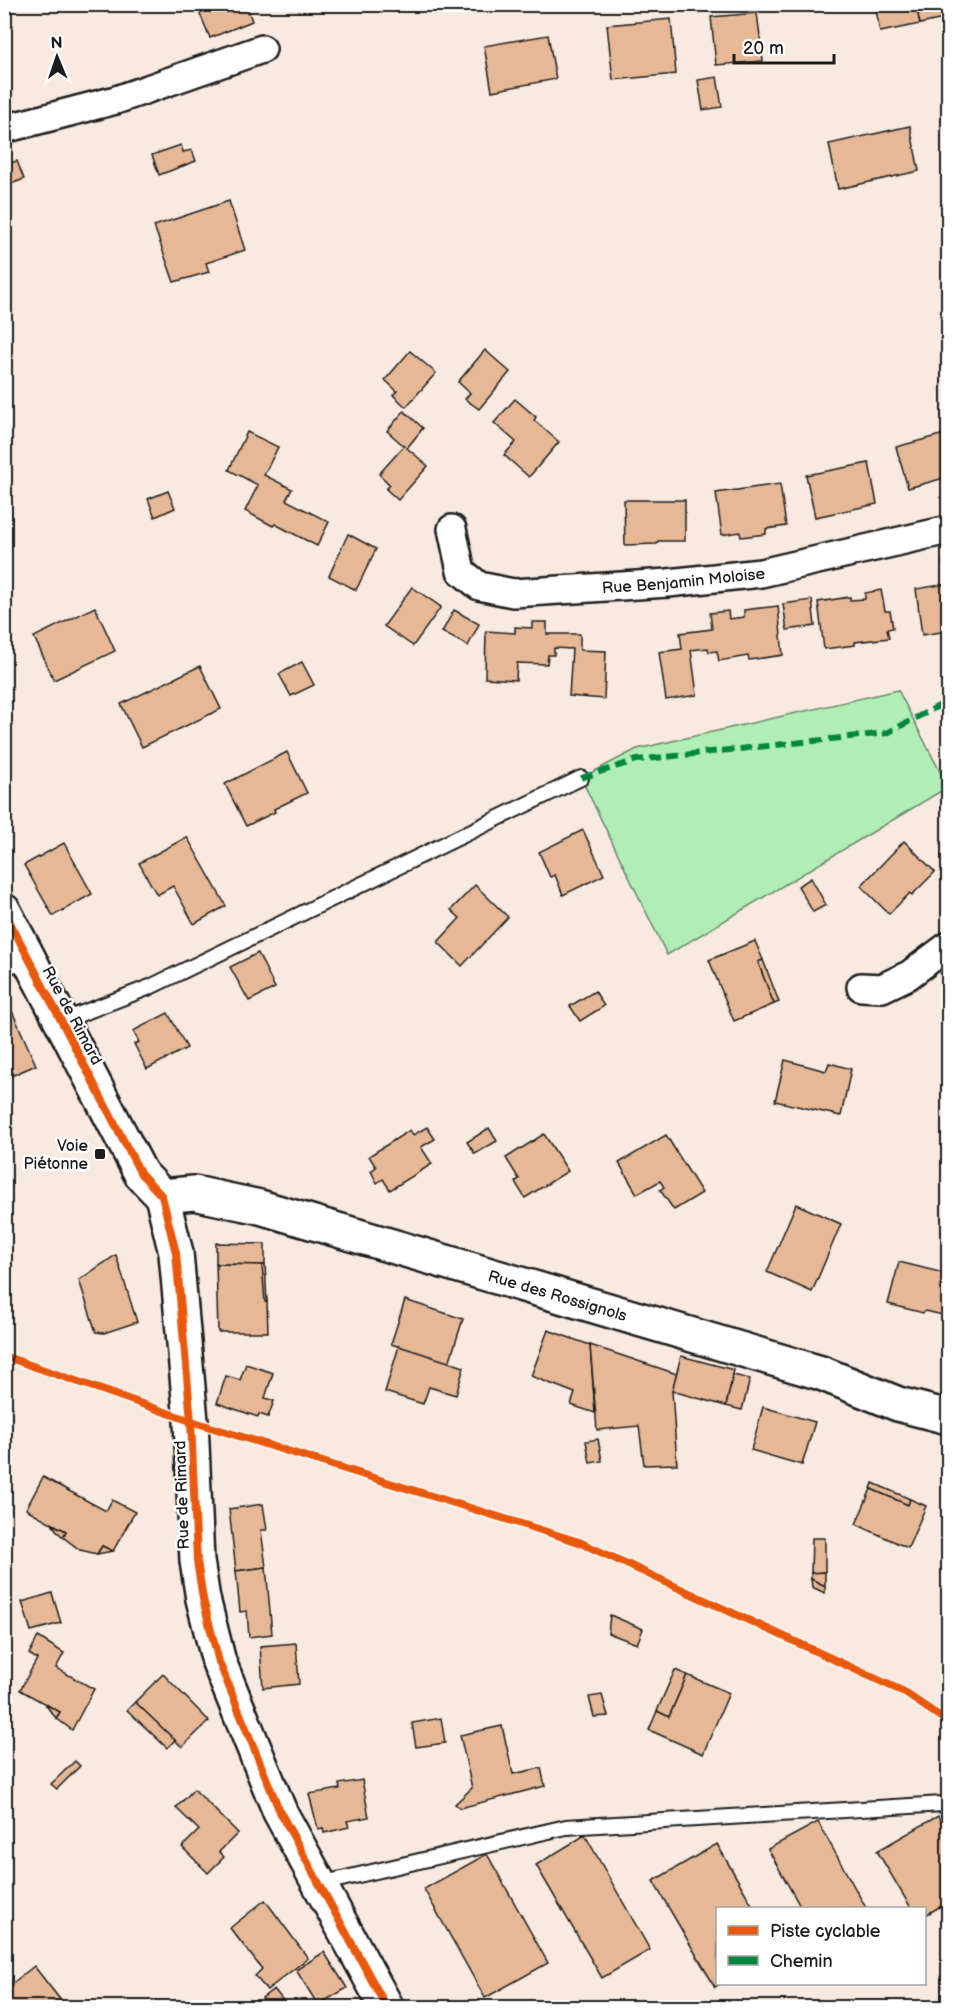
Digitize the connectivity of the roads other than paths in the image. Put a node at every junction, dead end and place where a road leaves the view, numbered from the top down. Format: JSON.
{"nodes":[{"id":1,"x":262,"y":49,"type":"dead end"},
{"id":2,"x":4,"y":129,"type":"edge"},
{"id":3,"x":452,"y":529,"type":"dead end"},
{"id":4,"x":948,"y":530,"type":"edge"},
{"id":5,"x":581,"y":778,"type":"dead end"},
{"id":6,"x":4,"y":911,"type":"edge"},
{"id":7,"x":948,"y":946,"type":"edge"},
{"id":8,"x":17,"y":964,"type":"edge"},
{"id":9,"x":861,"y":987,"type":"dead end"},
{"id":10,"x":61,"y":1021,"type":"junction"},
{"id":11,"x":162,"y":1196,"type":"junction"},
{"id":12,"x":948,"y":1417,"type":"edge"},
{"id":13,"x":943,"y":1804,"type":"dead end"},
{"id":14,"x":320,"y":1884,"type":"junction"},
{"id":15,"x":387,"y":2007,"type":"edge"}],
"edges":[{"from":1,"to":2,"type":"street"},
{"from":3,"to":4,"type":"street","name":"Rue Benjamin Moloise"},
{"from":5,"to":10,"type":"lane"},
{"from":6,"to":8,"type":"street","name":"Rue de Rimard"},
{"from":7,"to":9,"type":"street"},
{"from":8,"to":10,"type":"street","name":"Rue de Rimard"},
{"from":10,"to":11,"type":"street","name":"Rue de Rimard"},
{"from":11,"to":12,"type":"street","name":"Rue des Rossignols"},
{"from":11,"to":14,"type":"street","name":"Rue de Rimard"},
{"from":13,"to":14,"type":"lane"},
{"from":14,"to":15,"type":"street","name":"Rue de Rimard"}]}
